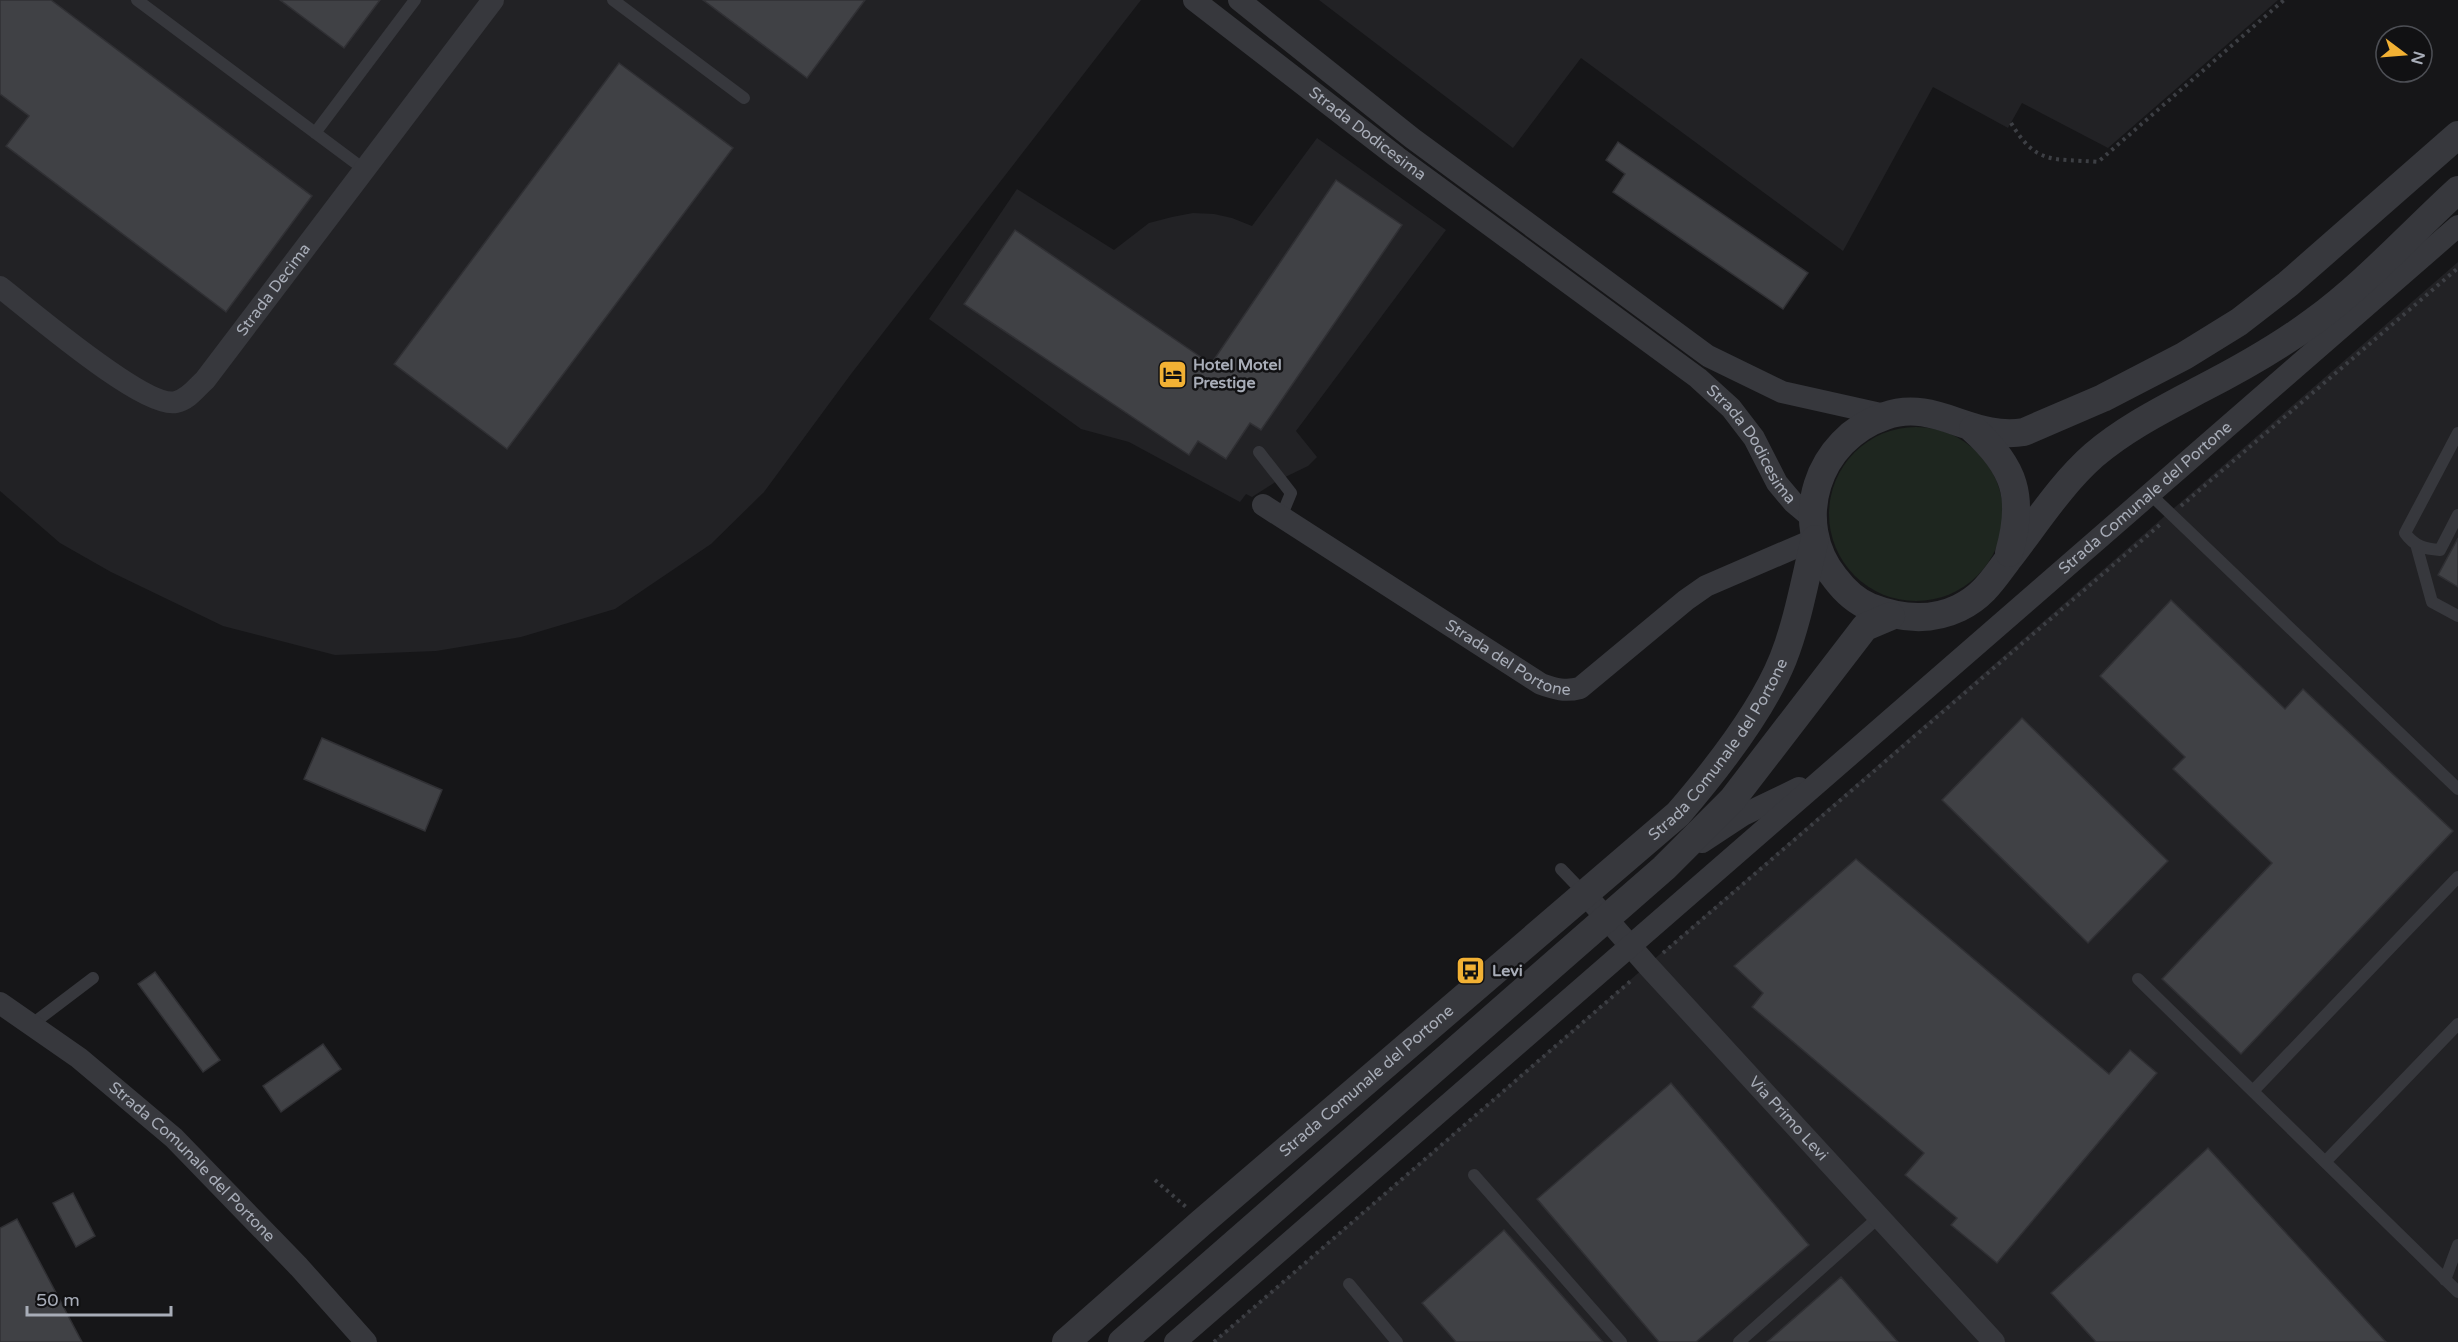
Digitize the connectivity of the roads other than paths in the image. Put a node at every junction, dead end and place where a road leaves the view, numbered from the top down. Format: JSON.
{"nodes":[{"id":1,"x":137,"y":0,"type":"edge"},
{"id":2,"x":415,"y":0,"type":"edge"},
{"id":3,"x":493,"y":0,"type":"edge"},
{"id":4,"x":613,"y":0,"type":"edge"},
{"id":5,"x":1194,"y":0,"type":"edge"},
{"id":6,"x":1239,"y":0,"type":"edge"},
{"id":7,"x":744,"y":98,"type":"dead end"},
{"id":8,"x":315,"y":133,"type":"junction"},
{"id":9,"x":2458,"y":135,"type":"edge"},
{"id":10,"x":364,"y":170,"type":"junction"},
{"id":11,"x":2458,"y":189,"type":"edge"},
{"id":12,"x":2458,"y":200,"type":"edge"},
{"id":13,"x":2431,"y":214,"type":"junction"},
{"id":14,"x":2458,"y":226,"type":"edge"},
{"id":15,"x":1559,"y":246,"type":"junction"},
{"id":16,"x":1544,"y":265,"type":"junction"},
{"id":17,"x":0,"y":287,"type":"edge"},
{"id":18,"x":1885,"y":416,"type":"junction"},
{"id":19,"x":1973,"y":429,"type":"junction"},
{"id":20,"x":2458,"y":433,"type":"edge"},
{"id":21,"x":1259,"y":452,"type":"dead end"},
{"id":22,"x":2150,"y":494,"type":"junction"},
{"id":23,"x":1272,"y":511,"type":"joint"},
{"id":24,"x":2458,"y":515,"type":"edge"},
{"id":25,"x":1813,"y":529,"type":"junction"},
{"id":26,"x":2416,"y":544,"type":"junction"},
{"id":27,"x":2007,"y":561,"type":"junction"},
{"id":28,"x":1891,"y":616,"type":"junction"},
{"id":29,"x":2458,"y":616,"type":"edge"},
{"id":30,"x":1832,"y":772,"type":"junction"},
{"id":31,"x":2458,"y":789,"type":"edge"},
{"id":32,"x":1664,"y":868,"type":"junction"},
{"id":33,"x":1561,"y":869,"type":"dead end"},
{"id":34,"x":2458,"y":877,"type":"edge"},
{"id":35,"x":1585,"y":894,"type":"junction"},
{"id":36,"x":1606,"y":918,"type":"junction"},
{"id":37,"x":1629,"y":946,"type":"junction"},
{"id":38,"x":93,"y":978,"type":"dead end"},
{"id":39,"x":2138,"y":979,"type":"dead end"},
{"id":40,"x":0,"y":1003,"type":"edge"},
{"id":41,"x":2458,"y":1024,"type":"edge"},
{"id":42,"x":31,"y":1025,"type":"junction"},
{"id":43,"x":2253,"y":1091,"type":"junction"},
{"id":44,"x":2325,"y":1162,"type":"junction"},
{"id":45,"x":1474,"y":1175,"type":"dead end"},
{"id":46,"x":1879,"y":1217,"type":"junction"},
{"id":47,"x":2458,"y":1245,"type":"edge"},
{"id":48,"x":2445,"y":1280,"type":"junction"},
{"id":49,"x":1349,"y":1284,"type":"dead end"},
{"id":50,"x":2458,"y":1292,"type":"edge"},
{"id":51,"x":366,"y":1342,"type":"edge"},
{"id":52,"x":1066,"y":1342,"type":"edge"},
{"id":53,"x":1122,"y":1342,"type":"edge"},
{"id":54,"x":1175,"y":1342,"type":"edge"},
{"id":55,"x":1397,"y":1342,"type":"edge"},
{"id":56,"x":1621,"y":1342,"type":"edge"},
{"id":57,"x":1739,"y":1342,"type":"edge"},
{"id":58,"x":1994,"y":1342,"type":"edge"}],
"edges":[{"from":1,"to":8,"type":"lane"},
{"from":2,"to":8,"type":"lane"},
{"from":3,"to":10,"type":"street","name":"Strada Decima"},
{"from":4,"to":7,"type":"lane"},
{"from":5,"to":16,"type":"street","name":"Strada Dodicesima"},
{"from":6,"to":15,"type":"street","name":"Strada Dodicesima"},
{"from":8,"to":10,"type":"lane"},
{"from":9,"to":19,"type":"street","name":"Strada Comunale del Portone"},
{"from":10,"to":17,"type":"street","name":"Strada Decima"},
{"from":11,"to":13,"type":"street","name":"Strada Comunale del Portone"},
{"from":12,"to":13,"type":"street"},
{"from":13,"to":27,"type":"street","name":"Strada Comunale del Portone"},
{"from":14,"to":22,"type":"street","name":"Strada Comunale del Portone"},
{"from":15,"to":16,"type":"street"},
{"from":15,"to":18,"type":"street","name":"Strada Dodicesima"},
{"from":16,"to":25,"type":"street","name":"Strada Dodicesima"},
{"from":18,"to":19,"type":"street","name":"Strada Comunale del Portone"},
{"from":18,"to":25,"type":"street","name":"Strada Comunale del Portone"},
{"from":19,"to":27,"type":"street","name":"Strada Comunale del Portone"},
{"from":20,"to":26,"type":"lane"},
{"from":21,"to":23,"type":"lane"},
{"from":22,"to":30,"type":"street","name":"Strada Comunale del Portone"},
{"from":22,"to":31,"type":"lane"},
{"from":23,"to":25,"type":"street","name":"Strada del Portone"},
{"from":24,"to":26,"type":"lane"},
{"from":25,"to":28,"type":"street","name":"Strada Comunale del Portone"},
{"from":25,"to":35,"type":"street","name":"Strada Comunale del Portone"},
{"from":26,"to":29,"type":"lane"},
{"from":27,"to":28,"type":"street","name":"Strada Comunale del Portone"},
{"from":28,"to":32,"type":"street","name":"Strada Comunale del Portone"},
{"from":30,"to":32,"type":"street","name":"Strada Comunale del Portone"},
{"from":30,"to":37,"type":"street","name":"Strada Comunale del Portone"},
{"from":32,"to":36,"type":"street","name":"Strada Comunale del Portone"},
{"from":33,"to":35,"type":"lane"},
{"from":34,"to":43,"type":"lane"},
{"from":35,"to":36,"type":"street","name":"Via Primo Levi"},
{"from":35,"to":52,"type":"street","name":"Strada Comunale del Portone"},
{"from":36,"to":37,"type":"street","name":"Via Primo Levi"},
{"from":36,"to":53,"type":"street","name":"Strada Comunale del Portone"},
{"from":37,"to":46,"type":"street","name":"Via Primo Levi"},
{"from":37,"to":54,"type":"street","name":"Strada Comunale del Portone"},
{"from":38,"to":42,"type":"lane"},
{"from":39,"to":43,"type":"lane"},
{"from":40,"to":42,"type":"street","name":"Strada Comunale del Portone"},
{"from":41,"to":44,"type":"lane"},
{"from":42,"to":51,"type":"street","name":"Strada Comunale del Portone"},
{"from":43,"to":44,"type":"lane"},
{"from":44,"to":48,"type":"lane"},
{"from":45,"to":56,"type":"lane"},
{"from":46,"to":57,"type":"lane"},
{"from":46,"to":58,"type":"street","name":"Via Primo Levi"},
{"from":47,"to":48,"type":"lane"},
{"from":48,"to":50,"type":"lane"},
{"from":49,"to":55,"type":"lane"}]}
